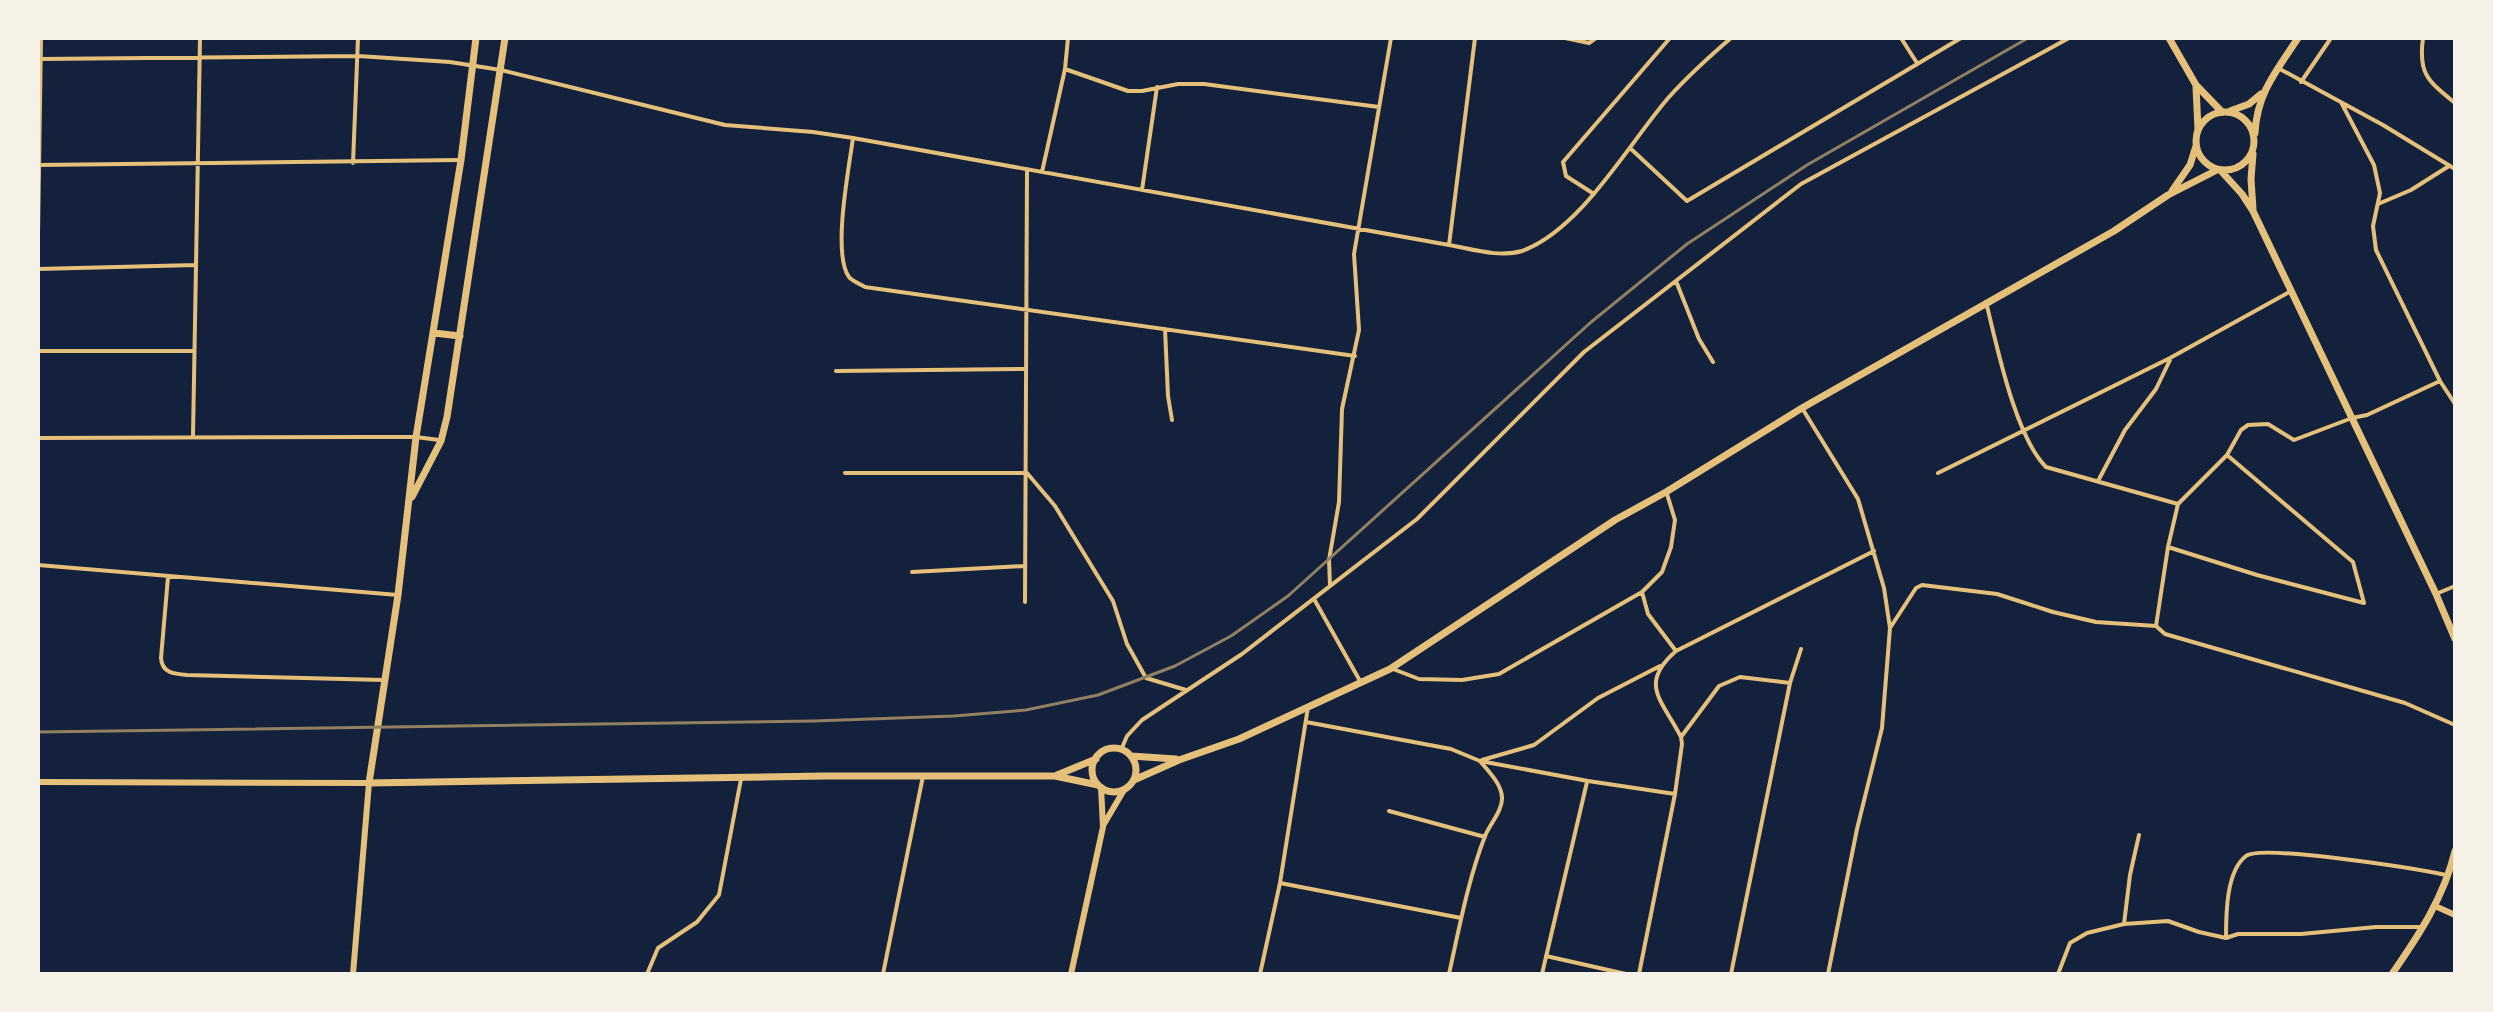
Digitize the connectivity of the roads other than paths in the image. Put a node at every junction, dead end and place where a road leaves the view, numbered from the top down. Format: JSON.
{"nodes":[{"id":1,"x":41,"y":38,"type":"edge"},
{"id":2,"x":200,"y":38,"type":"edge"},
{"id":3,"x":358,"y":38,"type":"edge"},
{"id":4,"x":476,"y":38,"type":"edge"},
{"id":5,"x":505,"y":38,"type":"edge"},
{"id":6,"x":1068,"y":38,"type":"edge"},
{"id":7,"x":1391,"y":38,"type":"edge"},
{"id":8,"x":1475,"y":38,"type":"edge"},
{"id":9,"x":1565,"y":38,"type":"edge"},
{"id":10,"x":1596,"y":38,"type":"edge"},
{"id":11,"x":1670,"y":38,"type":"edge"},
{"id":12,"x":1731,"y":38,"type":"edge"},
{"id":13,"x":1901,"y":38,"type":"edge"},
{"id":14,"x":1961,"y":38,"type":"edge"},
{"id":15,"x":2069,"y":38,"type":"edge"},
{"id":16,"x":2169,"y":38,"type":"edge"},
{"id":17,"x":2298,"y":38,"type":"edge"},
{"id":18,"x":2331,"y":38,"type":"edge"},
{"id":19,"x":2423,"y":38,"type":"edge"},
{"id":20,"x":358,"y":56,"type":"junction"},
{"id":21,"x":201,"y":58,"type":"junction"},
{"id":22,"x":39,"y":59,"type":"edge"},
{"id":23,"x":1917,"y":63,"type":"junction"},
{"id":24,"x":473,"y":65,"type":"junction"},
{"id":25,"x":2278,"y":68,"type":"junction"},
{"id":26,"x":1065,"y":69,"type":"junction"},
{"id":27,"x":501,"y":70,"type":"junction"},
{"id":28,"x":2301,"y":82,"type":"junction"},
{"id":29,"x":2196,"y":85,"type":"junction"},
{"id":30,"x":1157,"y":87,"type":"junction"},
{"id":31,"x":2262,"y":93,"type":"junction"},
{"id":32,"x":2455,"y":103,"type":"edge"},
{"id":33,"x":2342,"y":104,"type":"junction"},
{"id":34,"x":1379,"y":107,"type":"junction"},
{"id":35,"x":2225,"y":112,"type":"junction"},
{"id":36,"x":2198,"y":129,"type":"junction"},
{"id":37,"x":2255,"y":135,"type":"junction"},
{"id":38,"x":853,"y":138,"type":"junction"},
{"id":39,"x":2196,"y":146,"type":"junction"},
{"id":40,"x":1630,"y":148,"type":"junction"},
{"id":41,"x":2254,"y":150,"type":"junction"},
{"id":42,"x":461,"y":160,"type":"junction"},
{"id":43,"x":353,"y":163,"type":"junction"},
{"id":44,"x":199,"y":164,"type":"junction"},
{"id":45,"x":39,"y":166,"type":"edge"},
{"id":46,"x":2452,"y":168,"type":"edge"},
{"id":47,"x":1027,"y":169,"type":"junction"},
{"id":48,"x":2219,"y":170,"type":"junction"},
{"id":49,"x":1042,"y":172,"type":"junction"},
{"id":50,"x":1142,"y":190,"type":"junction"},
{"id":51,"x":1594,"y":194,"type":"junction"},
{"id":52,"x":2168,"y":195,"type":"junction"},
{"id":53,"x":2378,"y":204,"type":"junction"},
{"id":54,"x":2253,"y":211,"type":"junction"},
{"id":55,"x":1357,"y":228,"type":"junction"},
{"id":56,"x":38,"y":235,"type":"edge"},
{"id":57,"x":1449,"y":245,"type":"junction"},
{"id":58,"x":196,"y":265,"type":"junction"},
{"id":59,"x":38,"y":269,"type":"edge"},
{"id":60,"x":1676,"y":281,"type":"junction"},
{"id":61,"x":2291,"y":291,"type":"junction"},
{"id":62,"x":1986,"y":302,"type":"junction"},
{"id":63,"x":1026,"y":310,"type":"junction"},
{"id":64,"x":1165,"y":329,"type":"junction"},
{"id":65,"x":434,"y":333,"type":"junction"},
{"id":66,"x":460,"y":336,"type":"junction"},
{"id":67,"x":38,"y":351,"type":"edge"},
{"id":68,"x":194,"y":351,"type":"junction"},
{"id":69,"x":1355,"y":356,"type":"junction"},
{"id":70,"x":2170,"y":358,"type":"junction"},
{"id":71,"x":1713,"y":362,"type":"dead end"},
{"id":72,"x":1025,"y":369,"type":"junction"},
{"id":73,"x":836,"y":371,"type":"dead end"},
{"id":74,"x":2440,"y":381,"type":"junction"},
{"id":75,"x":2455,"y":404,"type":"edge"},
{"id":76,"x":1802,"y":408,"type":"junction"},
{"id":77,"x":2352,"y":418,"type":"junction"},
{"id":78,"x":1172,"y":420,"type":"dead end"},
{"id":79,"x":2023,"y":430,"type":"junction"},
{"id":80,"x":193,"y":436,"type":"junction"},
{"id":81,"x":416,"y":437,"type":"junction"},
{"id":82,"x":38,"y":438,"type":"edge"},
{"id":83,"x":441,"y":441,"type":"junction"},
{"id":84,"x":2227,"y":455,"type":"junction"},
{"id":85,"x":845,"y":473,"type":"dead end"},
{"id":86,"x":1027,"y":473,"type":"junction"},
{"id":87,"x":1938,"y":473,"type":"dead end"},
{"id":88,"x":2098,"y":481,"type":"junction"},
{"id":89,"x":1666,"y":492,"type":"junction"},
{"id":90,"x":409,"y":502,"type":"junction"},
{"id":91,"x":2178,"y":504,"type":"junction"},
{"id":92,"x":2168,"y":547,"type":"junction"},
{"id":93,"x":1874,"y":551,"type":"junction"},
{"id":94,"x":38,"y":565,"type":"edge"},
{"id":95,"x":1024,"y":566,"type":"junction"},
{"id":96,"x":912,"y":572,"type":"dead end"},
{"id":97,"x":168,"y":576,"type":"junction"},
{"id":98,"x":1330,"y":586,"type":"junction"},
{"id":99,"x":2455,"y":586,"type":"edge"},
{"id":100,"x":1642,"y":592,"type":"junction"},
{"id":101,"x":2436,"y":594,"type":"junction"},
{"id":102,"x":398,"y":595,"type":"junction"},
{"id":103,"x":1314,"y":599,"type":"junction"},
{"id":104,"x":1025,"y":602,"type":"dead end"},
{"id":105,"x":2156,"y":626,"type":"junction"},
{"id":106,"x":1890,"y":628,"type":"junction"},
{"id":107,"x":2455,"y":639,"type":"edge"},
{"id":108,"x":1801,"y":649,"type":"dead end"},
{"id":109,"x":1676,"y":651,"type":"junction"},
{"id":110,"x":1661,"y":665,"type":"junction"},
{"id":111,"x":1390,"y":669,"type":"junction"},
{"id":112,"x":383,"y":680,"type":"junction"},
{"id":113,"x":1361,"y":683,"type":"junction"},
{"id":114,"x":1790,"y":683,"type":"junction"},
{"id":115,"x":1186,"y":690,"type":"junction"},
{"id":116,"x":1308,"y":707,"type":"junction"},
{"id":117,"x":1306,"y":722,"type":"junction"},
{"id":118,"x":2455,"y":725,"type":"edge"},
{"id":119,"x":1681,"y":737,"type":"junction"},
{"id":120,"x":1121,"y":750,"type":"junction"},
{"id":121,"x":1131,"y":756,"type":"junction"},
{"id":122,"x":1096,"y":759,"type":"junction"},
{"id":123,"x":1179,"y":760,"type":"junction"},
{"id":124,"x":1480,"y":761,"type":"junction"},
{"id":125,"x":924,"y":776,"type":"junction"},
{"id":126,"x":1055,"y":776,"type":"junction"},
{"id":127,"x":741,"y":777,"type":"junction"},
{"id":128,"x":1134,"y":780,"type":"junction"},
{"id":129,"x":1588,"y":781,"type":"junction"},
{"id":130,"x":38,"y":782,"type":"edge"},
{"id":131,"x":369,"y":783,"type":"junction"},
{"id":132,"x":1099,"y":786,"type":"junction"},
{"id":133,"x":1124,"y":790,"type":"junction"},
{"id":134,"x":1675,"y":794,"type":"junction"},
{"id":135,"x":1389,"y":811,"type":"dead end"},
{"id":136,"x":1103,"y":827,"type":"junction"},
{"id":137,"x":2139,"y":835,"type":"dead end"},
{"id":138,"x":1485,"y":837,"type":"junction"},
{"id":139,"x":2455,"y":851,"type":"edge"},
{"id":140,"x":2449,"y":875,"type":"junction"},
{"id":141,"x":1280,"y":883,"type":"junction"},
{"id":142,"x":2435,"y":906,"type":"junction"},
{"id":143,"x":2455,"y":915,"type":"edge"},
{"id":144,"x":1461,"y":918,"type":"junction"},
{"id":145,"x":2124,"y":924,"type":"junction"},
{"id":146,"x":2424,"y":927,"type":"junction"},
{"id":147,"x":2226,"y":938,"type":"junction"},
{"id":148,"x":1546,"y":956,"type":"junction"},
{"id":149,"x":353,"y":974,"type":"edge"},
{"id":150,"x":647,"y":974,"type":"edge"},
{"id":151,"x":883,"y":974,"type":"edge"},
{"id":152,"x":1071,"y":974,"type":"edge"},
{"id":153,"x":1260,"y":974,"type":"edge"},
{"id":154,"x":1449,"y":974,"type":"edge"},
{"id":155,"x":1542,"y":974,"type":"edge"},
{"id":156,"x":1626,"y":974,"type":"edge"},
{"id":157,"x":1639,"y":974,"type":"edge"},
{"id":158,"x":1731,"y":974,"type":"edge"},
{"id":159,"x":1828,"y":974,"type":"edge"},
{"id":160,"x":2058,"y":974,"type":"edge"},
{"id":161,"x":2392,"y":974,"type":"edge"}],
"edges":[{"from":1,"to":22,"type":"street"},
{"from":2,"to":21,"type":"street"},
{"from":3,"to":20,"type":"street"},
{"from":4,"to":24,"type":"main road"},
{"from":5,"to":27,"type":"main road"},
{"from":6,"to":26,"type":"street"},
{"from":7,"to":34,"type":"street"},
{"from":8,"to":57,"type":"street"},
{"from":9,"to":10,"type":"street"},
{"from":11,"to":51,"type":"street"},
{"from":12,"to":40,"type":"street"},
{"from":13,"to":23,"type":"street"},
{"from":14,"to":23,"type":"street"},
{"from":15,"to":60,"type":"street"},
{"from":16,"to":29,"type":"main road"},
{"from":17,"to":25,"type":"main road"},
{"from":18,"to":28,"type":"street"},
{"from":19,"to":32,"type":"street"},
{"from":20,"to":21,"type":"street"},
{"from":20,"to":24,"type":"street"},
{"from":20,"to":43,"type":"street"},
{"from":21,"to":22,"type":"street"},
{"from":21,"to":44,"type":"street"},
{"from":22,"to":45,"type":"street"},
{"from":23,"to":40,"type":"street"},
{"from":24,"to":27,"type":"street"},
{"from":24,"to":42,"type":"main road"},
{"from":25,"to":28,"type":"street"},
{"from":25,"to":31,"type":"main road"},
{"from":26,"to":30,"type":"street"},
{"from":26,"to":49,"type":"street"},
{"from":27,"to":38,"type":"street"},
{"from":27,"to":66,"type":"main road"},
{"from":28,"to":33,"type":"street"},
{"from":29,"to":35,"type":"main road"},
{"from":29,"to":36,"type":"main road"},
{"from":30,"to":34,"type":"street"},
{"from":30,"to":50,"type":"street"},
{"from":31,"to":35,"type":"main road"},
{"from":31,"to":37,"type":"main road"},
{"from":33,"to":46,"type":"street"},
{"from":33,"to":53,"type":"street"},
{"from":34,"to":55,"type":"street"},
{"from":35,"to":36,"type":"main road"},
{"from":35,"to":37,"type":"main road"},
{"from":36,"to":39,"type":"main road"},
{"from":37,"to":41,"type":"main road"},
{"from":38,"to":47,"type":"street"},
{"from":38,"to":63,"type":"street"},
{"from":39,"to":48,"type":"main road"},
{"from":39,"to":52,"type":"main road"},
{"from":40,"to":51,"type":"street"},
{"from":41,"to":48,"type":"main road"},
{"from":41,"to":54,"type":"main road"},
{"from":42,"to":43,"type":"street"},
{"from":42,"to":65,"type":"main road"},
{"from":43,"to":44,"type":"street"},
{"from":44,"to":45,"type":"street"},
{"from":44,"to":58,"type":"street"},
{"from":45,"to":56,"type":"street"},
{"from":46,"to":53,"type":"street"},
{"from":47,"to":49,"type":"street"},
{"from":47,"to":63,"type":"street"},
{"from":48,"to":52,"type":"main road"},
{"from":48,"to":54,"type":"main road"},
{"from":49,"to":50,"type":"street"},
{"from":50,"to":55,"type":"street"},
{"from":51,"to":57,"type":"street"},
{"from":52,"to":62,"type":"main road"},
{"from":53,"to":74,"type":"street"},
{"from":54,"to":61,"type":"main road"},
{"from":55,"to":57,"type":"street"},
{"from":55,"to":69,"type":"street"},
{"from":58,"to":59,"type":"street"},
{"from":58,"to":68,"type":"street"},
{"from":60,"to":71,"type":"street"},
{"from":60,"to":98,"type":"street"},
{"from":61,"to":70,"type":"street"},
{"from":61,"to":77,"type":"main road"},
{"from":62,"to":76,"type":"main road"},
{"from":62,"to":79,"type":"street"},
{"from":63,"to":64,"type":"street"},
{"from":63,"to":72,"type":"street"},
{"from":64,"to":69,"type":"street"},
{"from":64,"to":78,"type":"street"},
{"from":65,"to":66,"type":"main road"},
{"from":65,"to":81,"type":"main road"},
{"from":66,"to":83,"type":"main road"},
{"from":67,"to":68,"type":"street"},
{"from":68,"to":80,"type":"street"},
{"from":69,"to":98,"type":"street"},
{"from":70,"to":79,"type":"street"},
{"from":70,"to":88,"type":"street"},
{"from":72,"to":73,"type":"street"},
{"from":72,"to":86,"type":"street"},
{"from":74,"to":75,"type":"street"},
{"from":74,"to":77,"type":"street"},
{"from":76,"to":89,"type":"main road"},
{"from":76,"to":93,"type":"street"},
{"from":77,"to":84,"type":"street"},
{"from":77,"to":101,"type":"main road"},
{"from":79,"to":87,"type":"street"},
{"from":79,"to":88,"type":"street"},
{"from":80,"to":81,"type":"street"},
{"from":80,"to":82,"type":"street"},
{"from":81,"to":83,"type":"street"},
{"from":81,"to":90,"type":"main road"},
{"from":83,"to":90,"type":"main road"},
{"from":84,"to":91,"type":"street"},
{"from":84,"to":92,"type":"street"},
{"from":85,"to":86,"type":"street"},
{"from":86,"to":95,"type":"street"},
{"from":86,"to":115,"type":"street"},
{"from":88,"to":91,"type":"street"},
{"from":89,"to":100,"type":"street"},
{"from":89,"to":111,"type":"main road"},
{"from":90,"to":102,"type":"main road"},
{"from":91,"to":92,"type":"street"},
{"from":92,"to":105,"type":"street"},
{"from":93,"to":106,"type":"street"},
{"from":93,"to":109,"type":"street"},
{"from":94,"to":97,"type":"street"},
{"from":95,"to":96,"type":"street"},
{"from":95,"to":104,"type":"street"},
{"from":97,"to":102,"type":"street"},
{"from":97,"to":112,"type":"street"},
{"from":98,"to":103,"type":"street"},
{"from":99,"to":101,"type":"street"},
{"from":100,"to":109,"type":"street"},
{"from":100,"to":111,"type":"street"},
{"from":101,"to":107,"type":"main road"},
{"from":102,"to":112,"type":"main road"},
{"from":103,"to":113,"type":"street"},
{"from":103,"to":115,"type":"street"},
{"from":105,"to":106,"type":"street"},
{"from":105,"to":118,"type":"street"},
{"from":106,"to":159,"type":"street"},
{"from":108,"to":114,"type":"street"},
{"from":109,"to":110,"type":"street"},
{"from":110,"to":119,"type":"street"},
{"from":110,"to":124,"type":"street"},
{"from":111,"to":113,"type":"main road"},
{"from":112,"to":131,"type":"main road"},
{"from":113,"to":116,"type":"main road"},
{"from":114,"to":119,"type":"street"},
{"from":114,"to":158,"type":"street"},
{"from":115,"to":120,"type":"street"},
{"from":116,"to":117,"type":"street"},
{"from":116,"to":123,"type":"main road"},
{"from":117,"to":124,"type":"street"},
{"from":117,"to":141,"type":"street"},
{"from":119,"to":134,"type":"street"},
{"from":120,"to":121,"type":"main road"},
{"from":120,"to":122,"type":"main road"},
{"from":121,"to":123,"type":"main road"},
{"from":121,"to":128,"type":"main road"},
{"from":122,"to":126,"type":"main road"},
{"from":122,"to":132,"type":"main road"},
{"from":123,"to":128,"type":"main road"},
{"from":124,"to":129,"type":"street"},
{"from":124,"to":138,"type":"street"},
{"from":125,"to":126,"type":"main road"},
{"from":125,"to":127,"type":"main road"},
{"from":125,"to":151,"type":"street"},
{"from":126,"to":132,"type":"main road"},
{"from":127,"to":131,"type":"main road"},
{"from":127,"to":150,"type":"street"},
{"from":128,"to":133,"type":"main road"},
{"from":129,"to":134,"type":"street"},
{"from":129,"to":148,"type":"street"},
{"from":130,"to":131,"type":"main road"},
{"from":131,"to":149,"type":"main road"},
{"from":132,"to":133,"type":"main road"},
{"from":132,"to":136,"type":"main road"},
{"from":133,"to":136,"type":"main road"},
{"from":134,"to":157,"type":"street"},
{"from":135,"to":138,"type":"street"},
{"from":136,"to":152,"type":"main road"},
{"from":137,"to":145,"type":"street"},
{"from":138,"to":144,"type":"street"},
{"from":139,"to":140,"type":"main road"},
{"from":140,"to":142,"type":"main road"},
{"from":140,"to":147,"type":"street"},
{"from":141,"to":144,"type":"street"},
{"from":141,"to":153,"type":"street"},
{"from":142,"to":143,"type":"main road"},
{"from":142,"to":146,"type":"main road"},
{"from":144,"to":154,"type":"street"},
{"from":145,"to":147,"type":"street"},
{"from":145,"to":160,"type":"street"},
{"from":146,"to":147,"type":"street"},
{"from":146,"to":161,"type":"main road"},
{"from":148,"to":155,"type":"street"},
{"from":148,"to":156,"type":"street"}]}
